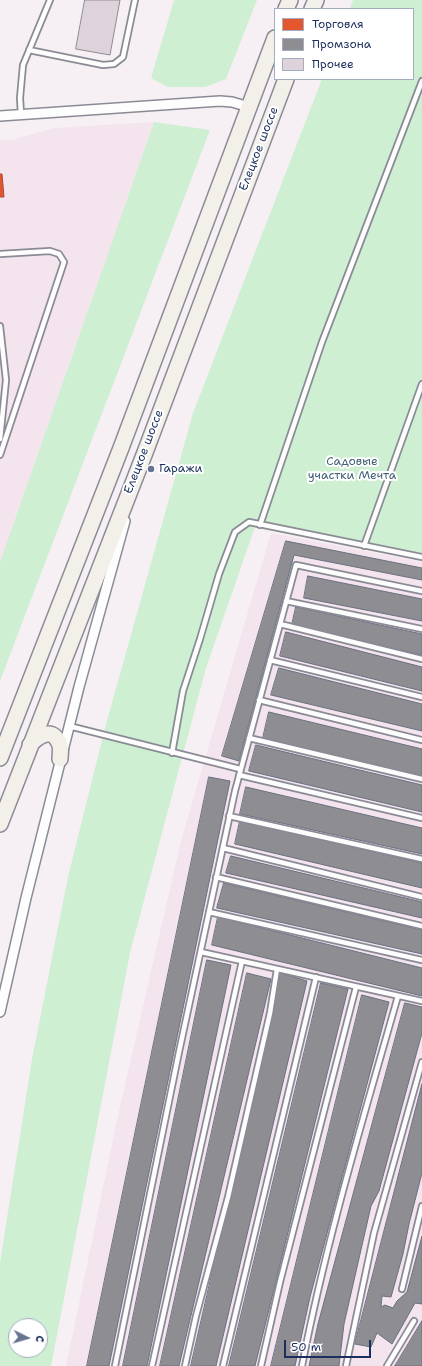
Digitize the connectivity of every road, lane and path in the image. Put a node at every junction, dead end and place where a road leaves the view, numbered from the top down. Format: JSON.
{"nodes":[{"id":1,"x":50,"y":0,"type":"edge"},
{"id":2,"x":135,"y":0,"type":"edge"},
{"id":3,"x":274,"y":41,"type":"edge"},
{"id":4,"x":29,"y":50,"type":"junction"},
{"id":5,"x":286,"y":80,"type":"edge"},
{"id":6,"x":422,"y":81,"type":"edge"},
{"id":7,"x":249,"y":107,"type":"junction"},
{"id":8,"x":21,"y":114,"type":"junction"},
{"id":9,"x":0,"y":116,"type":"edge"},
{"id":10,"x":0,"y":254,"type":"edge"},
{"id":11,"x":0,"y":326,"type":"edge"},
{"id":12,"x":422,"y":384,"type":"edge"},
{"id":13,"x":0,"y":439,"type":"edge"},
{"id":14,"x":0,"y":455,"type":"edge"},
{"id":15,"x":144,"y":455,"type":"junction"},
{"id":16,"x":260,"y":525,"type":"junction"},
{"id":17,"x":364,"y":546,"type":"junction"},
{"id":18,"x":422,"y":557,"type":"edge"},
{"id":19,"x":422,"y":590,"type":"edge"},
{"id":20,"x":286,"y":601,"type":"junction"},
{"id":21,"x":280,"y":624,"type":"junction"},
{"id":22,"x":422,"y":629,"type":"edge"},
{"id":23,"x":422,"y":659,"type":"edge"},
{"id":24,"x":270,"y":660,"type":"junction"},
{"id":25,"x":422,"y":697,"type":"edge"},
{"id":26,"x":259,"y":700,"type":"junction"},
{"id":27,"x":69,"y":726,"type":"junction"},
{"id":28,"x":249,"y":738,"type":"junction"},
{"id":29,"x":422,"y":740,"type":"edge"},
{"id":30,"x":29,"y":746,"type":"junction"},
{"id":31,"x":172,"y":752,"type":"junction"},
{"id":32,"x":0,"y":758,"type":"edge"},
{"id":33,"x":60,"y":760,"type":"junction"},
{"id":34,"x":240,"y":769,"type":"junction"},
{"id":35,"x":239,"y":775,"type":"junction"},
{"id":36,"x":422,"y":779,"type":"edge"},
{"id":37,"x":229,"y":816,"type":"junction"},
{"id":38,"x":422,"y":818,"type":"edge"},
{"id":39,"x":0,"y":824,"type":"edge"},
{"id":40,"x":222,"y":848,"type":"junction"},
{"id":41,"x":422,"y":859,"type":"edge"},
{"id":42,"x":216,"y":877,"type":"junction"},
{"id":43,"x":422,"y":897,"type":"edge"},
{"id":44,"x":209,"y":912,"type":"junction"},
{"id":45,"x":422,"y":926,"type":"edge"},
{"id":46,"x":201,"y":952,"type":"junction"},
{"id":47,"x":422,"y":960,"type":"edge"},
{"id":48,"x":242,"y":961,"type":"junction"},
{"id":49,"x":277,"y":969,"type":"junction"},
{"id":50,"x":316,"y":978,"type":"junction"},
{"id":51,"x":356,"y":987,"type":"junction"},
{"id":52,"x":398,"y":996,"type":"junction"},
{"id":53,"x":422,"y":1001,"type":"edge"},
{"id":54,"x":0,"y":1012,"type":"edge"},
{"id":55,"x":422,"y":1062,"type":"edge"},
{"id":56,"x":422,"y":1206,"type":"edge"},
{"id":57,"x":402,"y":1289,"type":"dead end"},
{"id":58,"x":414,"y":1321,"type":"dead end"},
{"id":59,"x":115,"y":1366,"type":"edge"},
{"id":60,"x":152,"y":1366,"type":"edge"},
{"id":61,"x":185,"y":1366,"type":"edge"},
{"id":62,"x":223,"y":1366,"type":"edge"},
{"id":63,"x":261,"y":1366,"type":"edge"},
{"id":64,"x":302,"y":1366,"type":"edge"},
{"id":65,"x":346,"y":1366,"type":"edge"},
{"id":66,"x":387,"y":1366,"type":"edge"}],
"edges":[{"from":1,"to":4,"type":"lane"},
{"from":2,"to":4,"type":"lane"},
{"from":3,"to":7,"type":"main road","name":"Елецкое шоссе"},
{"from":4,"to":8,"type":"lane"},
{"from":5,"to":15,"type":"main road","name":"Елецкое шоссе"},
{"from":6,"to":16,"type":"lane"},
{"from":7,"to":8,"type":"street"},
{"from":7,"to":32,"type":"main road","name":"Елецкое шоссе"},
{"from":8,"to":9,"type":"street"},
{"from":10,"to":14,"type":"lane"},
{"from":11,"to":13,"type":"lane"},
{"from":12,"to":17,"type":"lane"},
{"from":15,"to":27,"type":"street"},
{"from":15,"to":30,"type":"main road","name":"Елецкое шоссе"},
{"from":16,"to":17,"type":"lane"},
{"from":16,"to":31,"type":"lane"},
{"from":17,"to":18,"type":"lane"},
{"from":19,"to":20,"type":"lane"},
{"from":20,"to":21,"type":"lane"},
{"from":20,"to":22,"type":"lane"},
{"from":21,"to":23,"type":"lane"},
{"from":21,"to":24,"type":"lane"},
{"from":24,"to":25,"type":"lane"},
{"from":24,"to":26,"type":"lane"},
{"from":26,"to":28,"type":"lane"},
{"from":26,"to":29,"type":"lane"},
{"from":27,"to":31,"type":"lane"},
{"from":27,"to":33,"type":"street"},
{"from":28,"to":34,"type":"lane"},
{"from":28,"to":36,"type":"lane"},
{"from":30,"to":33,"type":"main road"},
{"from":30,"to":39,"type":"main road","name":"Елецкое шоссе"},
{"from":31,"to":34,"type":"lane"},
{"from":33,"to":54,"type":"street"},
{"from":34,"to":35,"type":"lane"},
{"from":35,"to":37,"type":"lane"},
{"from":35,"to":38,"type":"lane"},
{"from":37,"to":40,"type":"lane"},
{"from":37,"to":41,"type":"lane"},
{"from":40,"to":42,"type":"lane"},
{"from":40,"to":43,"type":"lane"},
{"from":42,"to":44,"type":"lane"},
{"from":42,"to":45,"type":"lane"},
{"from":44,"to":46,"type":"lane"},
{"from":44,"to":47,"type":"lane"},
{"from":46,"to":48,"type":"lane"},
{"from":46,"to":59,"type":"lane"},
{"from":48,"to":49,"type":"lane"},
{"from":48,"to":60,"type":"lane"},
{"from":49,"to":50,"type":"lane"},
{"from":49,"to":61,"type":"lane"},
{"from":50,"to":51,"type":"lane"},
{"from":50,"to":62,"type":"lane"},
{"from":51,"to":52,"type":"lane"},
{"from":51,"to":63,"type":"lane"},
{"from":52,"to":53,"type":"lane"},
{"from":52,"to":64,"type":"lane"},
{"from":55,"to":65,"type":"lane"},
{"from":56,"to":57,"type":"lane"},
{"from":58,"to":66,"type":"lane"}]}
